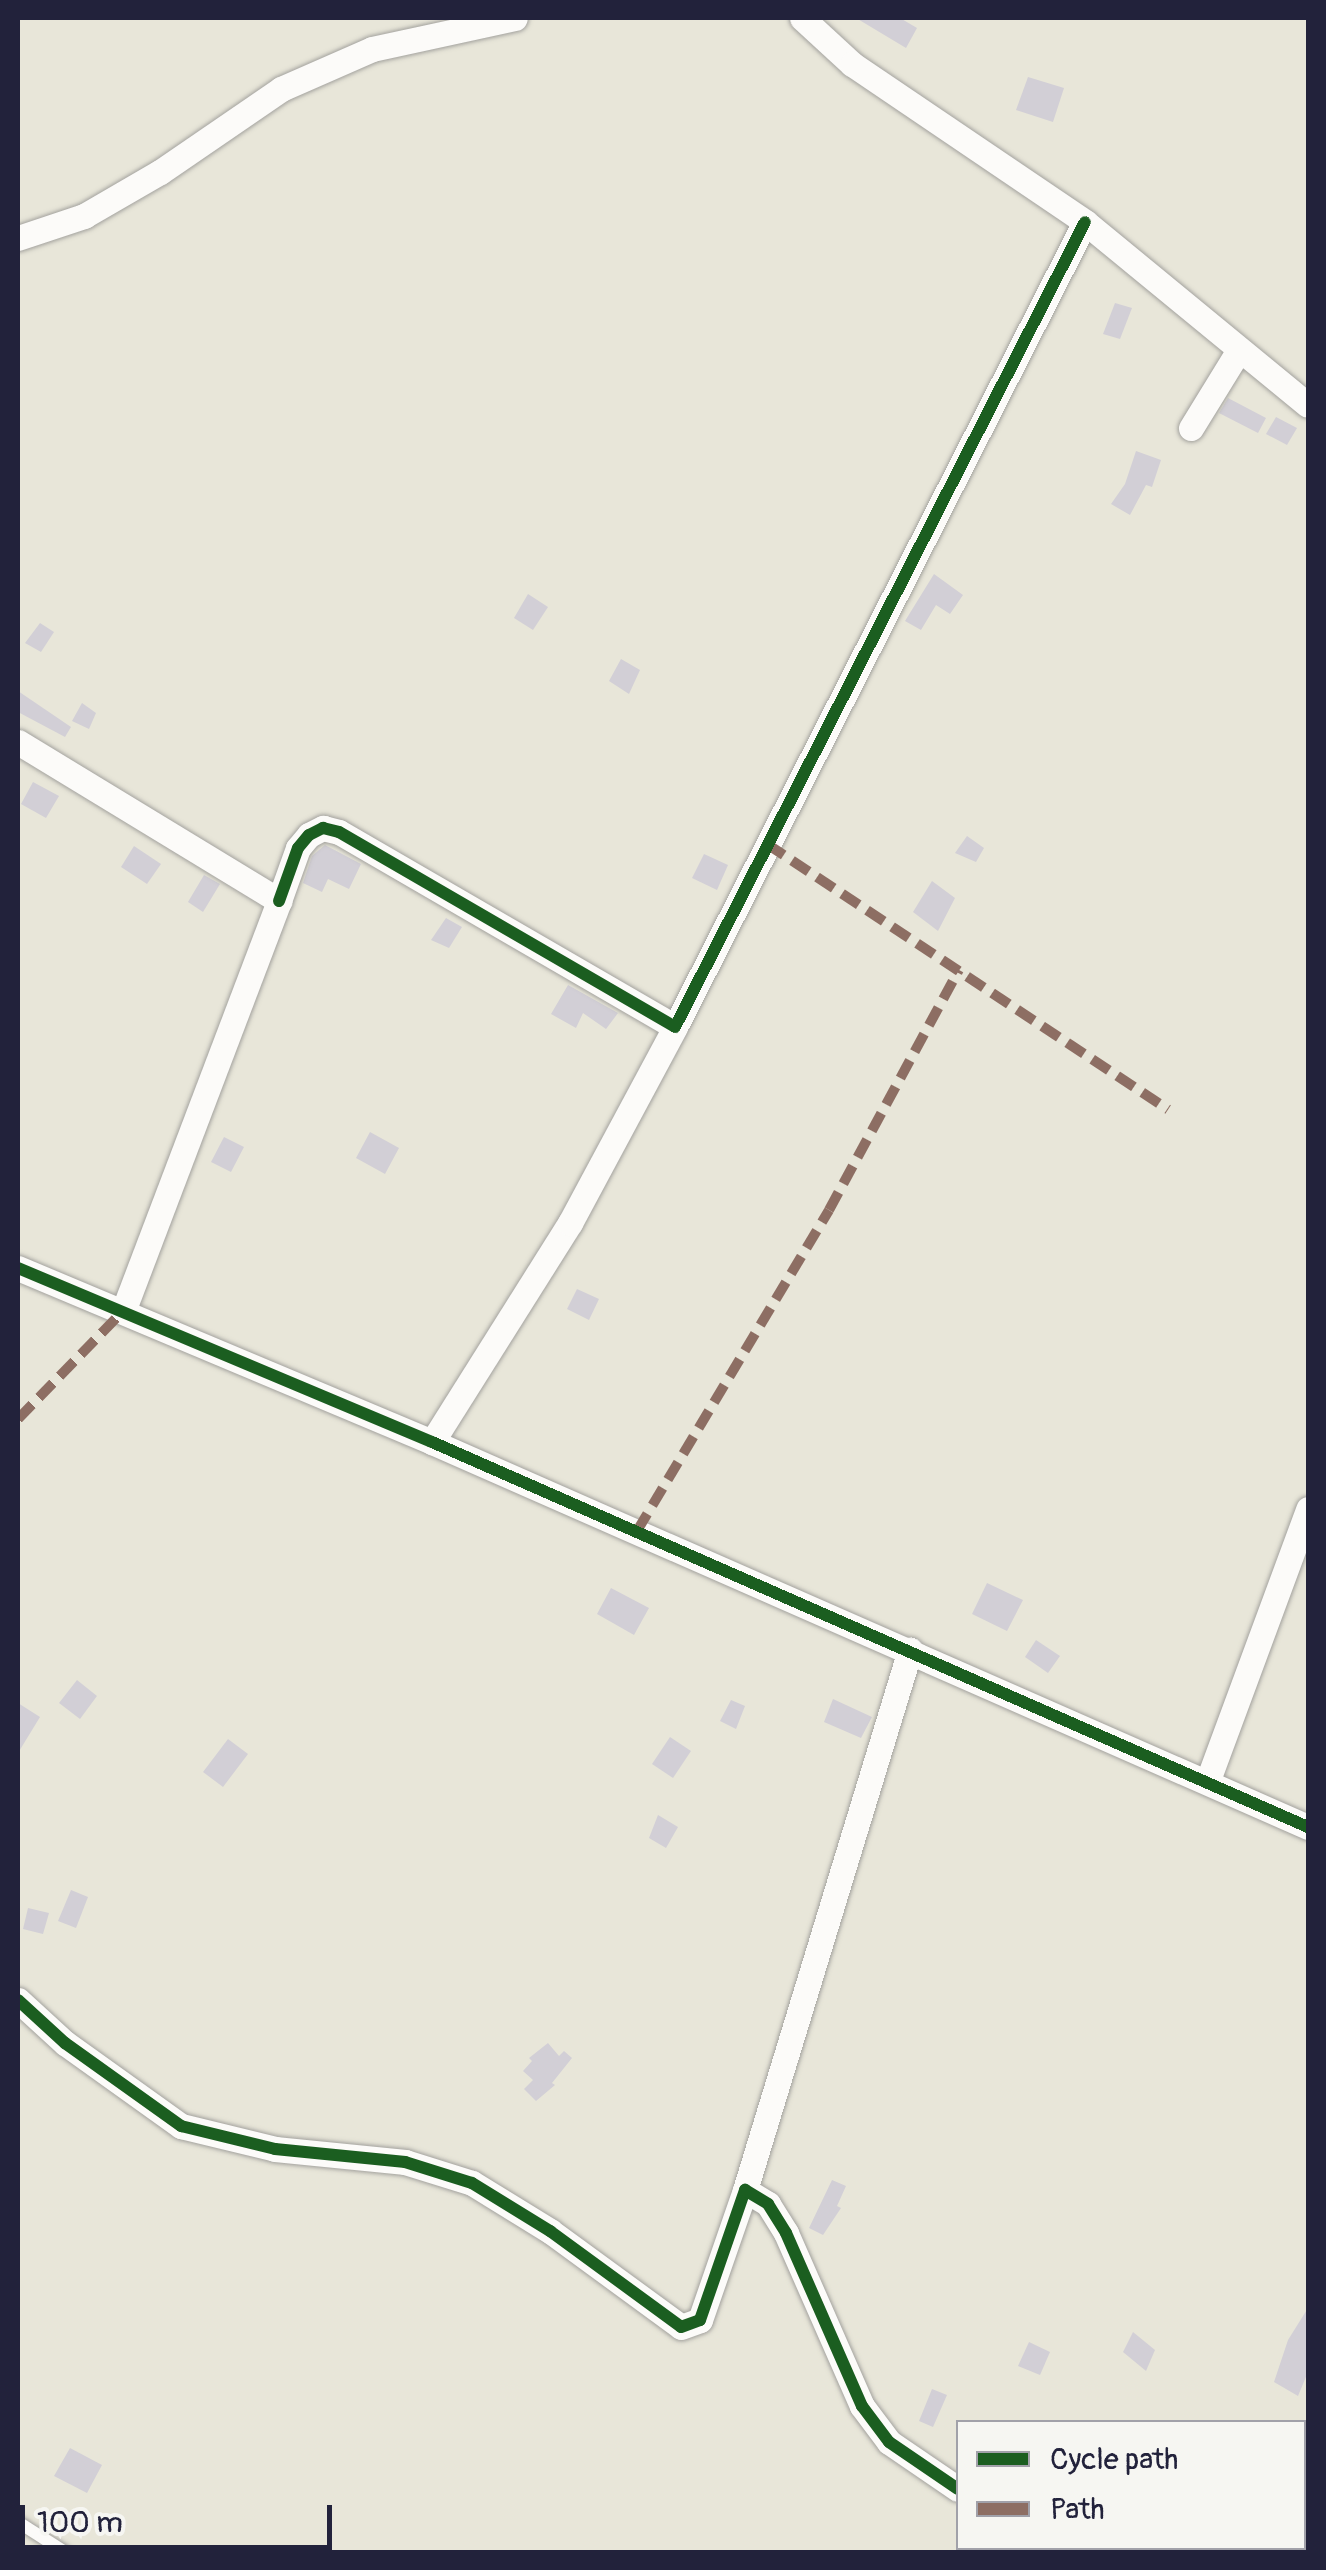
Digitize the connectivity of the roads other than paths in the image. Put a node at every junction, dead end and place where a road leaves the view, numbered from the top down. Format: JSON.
{"nodes":[{"id":1,"x":515,"y":18,"type":"edge"},
{"id":2,"x":802,"y":18,"type":"edge"},
{"id":3,"x":1085,"y":222,"type":"junction"},
{"id":4,"x":18,"y":238,"type":"edge"},
{"id":5,"x":1238,"y":350,"type":"junction"},
{"id":6,"x":1308,"y":405,"type":"edge"},
{"id":7,"x":1191,"y":428,"type":"dead end"},
{"id":8,"x":18,"y":742,"type":"edge"},
{"id":9,"x":279,"y":900,"type":"junction"},
{"id":10,"x":675,"y":1026,"type":"junction"},
{"id":11,"x":18,"y":1268,"type":"edge"},
{"id":12,"x":122,"y":1311,"type":"junction"},
{"id":13,"x":432,"y":1442,"type":"junction"},
{"id":14,"x":1308,"y":1509,"type":"edge"},
{"id":15,"x":910,"y":1650,"type":"junction"},
{"id":16,"x":1208,"y":1780,"type":"junction"},
{"id":17,"x":1308,"y":1828,"type":"edge"},
{"id":18,"x":18,"y":2000,"type":"edge"},
{"id":19,"x":745,"y":2190,"type":"junction"},
{"id":20,"x":956,"y":2488,"type":"edge"},
{"id":21,"x":18,"y":2522,"type":"edge"},
{"id":22,"x":65,"y":2552,"type":"edge"}],
"edges":[{"from":1,"to":4,"type":"street"},
{"from":2,"to":3,"type":"street"},
{"from":3,"to":5,"type":"street"},
{"from":3,"to":10,"type":"street"},
{"from":5,"to":6,"type":"street"},
{"from":5,"to":7,"type":"street"},
{"from":8,"to":9,"type":"street"},
{"from":9,"to":10,"type":"street"},
{"from":9,"to":12,"type":"street"},
{"from":10,"to":13,"type":"street"},
{"from":11,"to":12,"type":"street"},
{"from":12,"to":13,"type":"street"},
{"from":13,"to":15,"type":"street"},
{"from":14,"to":16,"type":"street"},
{"from":15,"to":16,"type":"street"},
{"from":15,"to":19,"type":"street"},
{"from":16,"to":17,"type":"street"},
{"from":18,"to":19,"type":"street"},
{"from":19,"to":20,"type":"street"},
{"from":21,"to":22,"type":"lane"}]}
